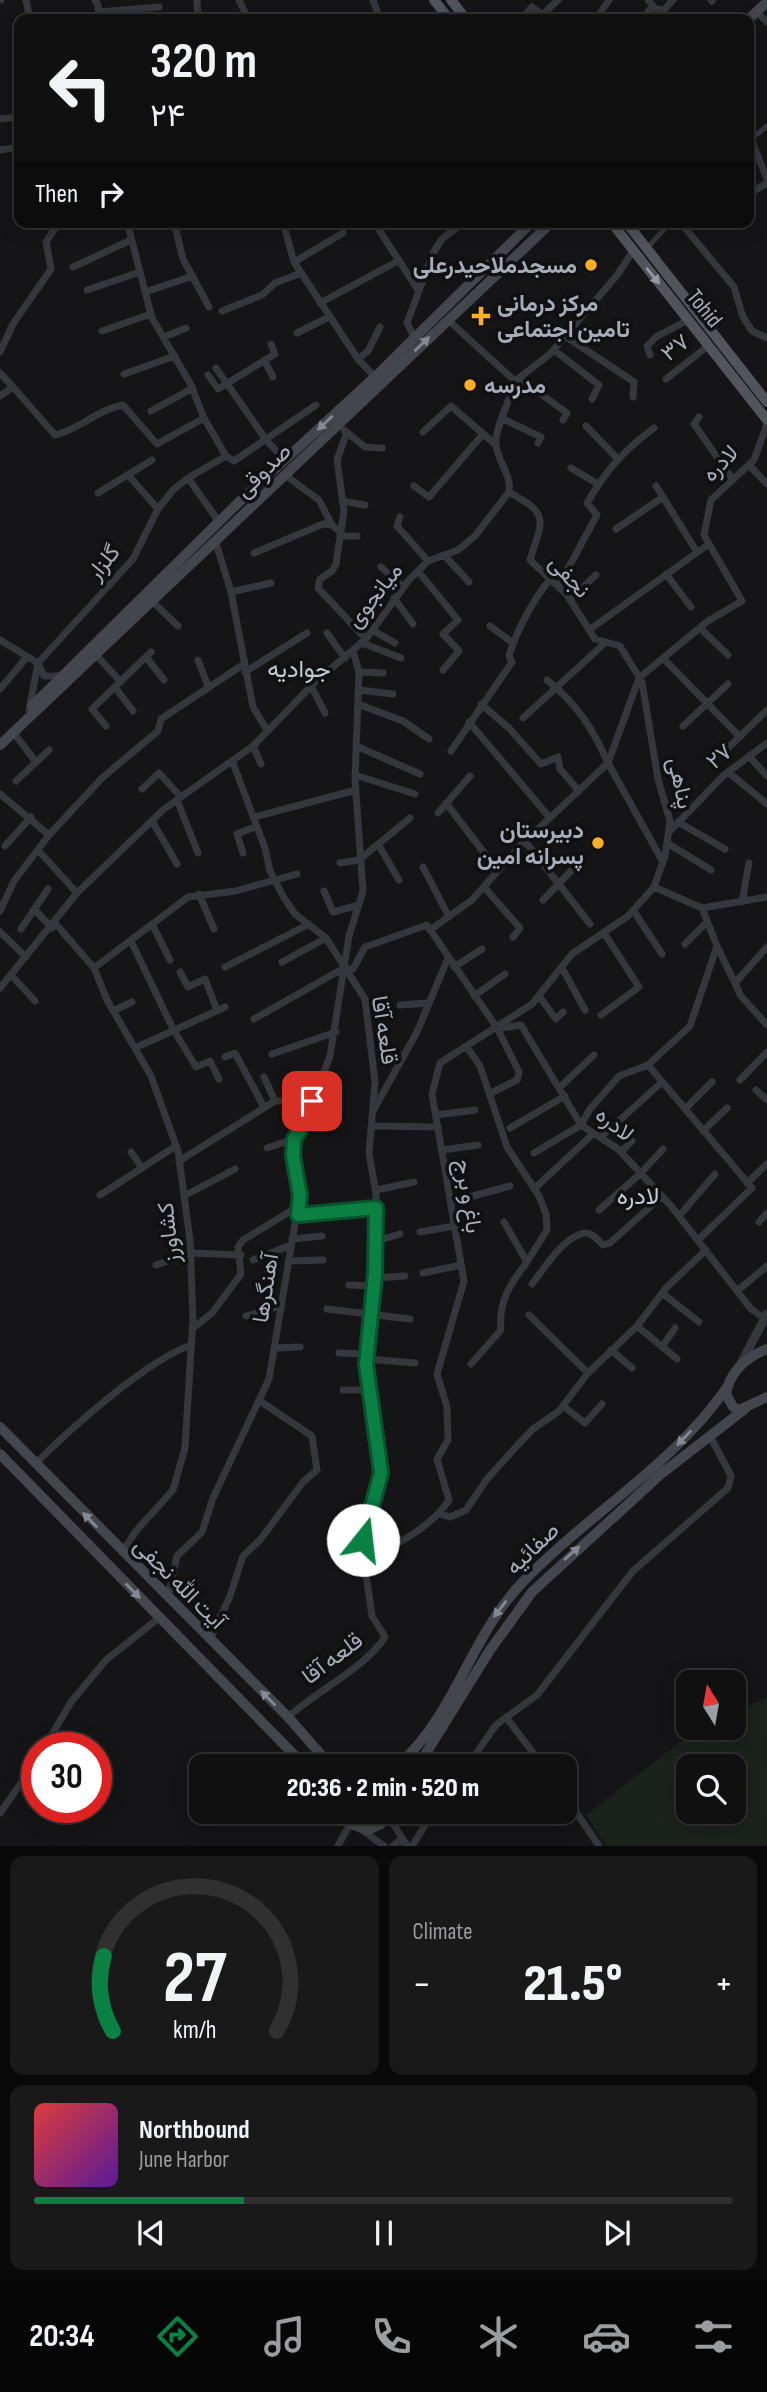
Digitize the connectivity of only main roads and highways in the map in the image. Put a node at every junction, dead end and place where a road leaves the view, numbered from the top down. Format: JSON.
{"nodes":[{"id":1,"x":434,"y":0,"type":"edge"},
{"id":2,"x":767,"y":2,"type":"edge"},
{"id":3,"x":445,"y":14,"type":"edge"},
{"id":4,"x":754,"y":15,"type":"edge"},
{"id":5,"x":526,"y":228,"type":"edge"},
{"id":6,"x":546,"y":228,"type":"edge"},
{"id":7,"x":616,"y":228,"type":"edge"},
{"id":8,"x":631,"y":228,"type":"edge"},
{"id":9,"x":518,"y":236,"type":"junction"},
{"id":10,"x":526,"y":246,"type":"junction"},
{"id":11,"x":767,"y":402,"type":"edge"},
{"id":12,"x":767,"y":422,"type":"edge"},
{"id":13,"x":222,"y":526,"type":"junction"},
{"id":14,"x":212,"y":536,"type":"junction"},
{"id":15,"x":0,"y":737,"type":"edge"},
{"id":16,"x":0,"y":745,"type":"edge"},
{"id":17,"x":767,"y":1349,"type":"edge"},
{"id":18,"x":728,"y":1385,"type":"junction"},
{"id":19,"x":767,"y":1397,"type":"edge"},
{"id":20,"x":746,"y":1408,"type":"junction"},
{"id":21,"x":708,"y":1413,"type":"junction"},
{"id":22,"x":723,"y":1425,"type":"junction"},
{"id":23,"x":0,"y":1427,"type":"edge"},
{"id":24,"x":0,"y":1454,"type":"edge"},
{"id":25,"x":588,"y":1521,"type":"junction"},
{"id":26,"x":597,"y":1531,"type":"junction"},
{"id":27,"x":214,"y":1644,"type":"junction"},
{"id":28,"x":228,"y":1658,"type":"junction"},
{"id":29,"x":203,"y":1660,"type":"junction"},
{"id":30,"x":214,"y":1671,"type":"junction"},
{"id":31,"x":451,"y":1693,"type":"junction"},
{"id":32,"x":460,"y":1700,"type":"junction"},
{"id":33,"x":294,"y":1754,"type":"edge"},
{"id":34,"x":320,"y":1754,"type":"edge"},
{"id":35,"x":410,"y":1754,"type":"edge"},
{"id":36,"x":426,"y":1754,"type":"edge"},
{"id":37,"x":355,"y":1824,"type":"edge"},
{"id":38,"x":378,"y":1824,"type":"edge"}],
"edges":[{"from":1,"to":3,"type":"main road"},
{"from":2,"to":4,"type":"main road"},
{"from":5,"to":9,"type":"main road","name":"صدوقی"},
{"from":6,"to":10,"type":"main road","name":"صدوقی"},
{"from":7,"to":12,"type":"main road","name":"Tohid","one_way":true},
{"from":8,"to":11,"type":"main road","name":"Tohid"},
{"from":9,"to":10,"type":"main road"},
{"from":9,"to":13,"type":"main road","name":"صدوقی","one_way":true},
{"from":13,"to":10,"type":"main road","name":"صدوقی","one_way":true},
{"from":13,"to":14,"type":"main road","name":"صدوقی"},
{"from":14,"to":15,"type":"main road","name":"صدوقی"},
{"from":14,"to":16,"type":"main road","name":"صدوقی"},
{"from":17,"to":18,"type":"main road","name":"صفائیه"},
{"from":18,"to":20,"type":"main road"},
{"from":18,"to":21,"type":"main road","name":"صفائیه"},
{"from":19,"to":20,"type":"main road","name":"صفائیه"},
{"from":20,"to":22,"type":"main road","name":"صفائیه"},
{"from":21,"to":22,"type":"main road"},
{"from":21,"to":25,"type":"main road","name":"صفائیه","one_way":true},
{"from":22,"to":26,"type":"main road","name":"صفائیه"},
{"from":27,"to":23,"type":"main road","name":"آیت الله نجفی","one_way":true},
{"from":24,"to":29,"type":"main road","name":"آیت الله نجفی","one_way":true},
{"from":25,"to":26,"type":"main road"},
{"from":25,"to":31,"type":"main road","name":"صفائیه","one_way":true},
{"from":32,"to":26,"type":"main road","name":"صفائیه","one_way":true},
{"from":27,"to":28,"type":"main road","name":"آیت الله نجفی"},
{"from":27,"to":29,"type":"main road"},
{"from":28,"to":30,"type":"main road"},
{"from":34,"to":28,"type":"main road","name":"آیت الله نجفی","one_way":true},
{"from":29,"to":30,"type":"main road","name":"آیت الله نجفی"},
{"from":30,"to":33,"type":"main road","name":"آیت الله نجفی"},
{"from":31,"to":32,"type":"main road"},
{"from":31,"to":35,"type":"main road","name":"صفائیه"},
{"from":32,"to":36,"type":"main road","name":"صفائیه"},
{"from":37,"to":38,"type":"main road"}]}
